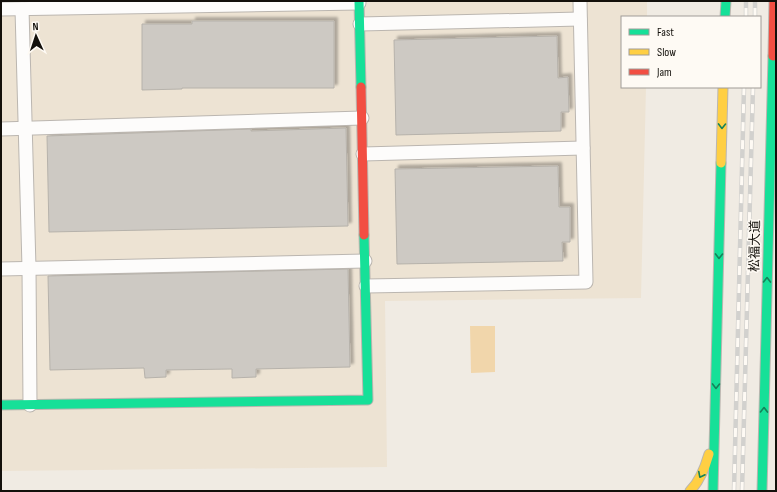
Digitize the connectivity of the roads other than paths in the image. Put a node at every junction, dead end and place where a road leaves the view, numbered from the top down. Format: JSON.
{"nodes":[{"id":1,"x":580,"y":1,"type":"edge"},
{"id":2,"x":726,"y":1,"type":"edge"},
{"id":3,"x":774,"y":1,"type":"edge"},
{"id":4,"x":359,"y":2,"type":"edge"},
{"id":5,"x":1,"y":9,"type":"edge"},
{"id":6,"x":22,"y":9,"type":"junction"},
{"id":7,"x":725,"y":16,"type":"edge"},
{"id":8,"x":580,"y":19,"type":"junction"},
{"id":9,"x":360,"y":24,"type":"junction"},
{"id":10,"x":723,"y":88,"type":"edge"},
{"id":11,"x":362,"y":118,"type":"junction"},
{"id":12,"x":1,"y":128,"type":"edge"},
{"id":13,"x":25,"y":128,"type":"junction"},
{"id":14,"x":583,"y":148,"type":"junction"},
{"id":15,"x":363,"y":154,"type":"junction"},
{"id":16,"x":365,"y":261,"type":"junction"},
{"id":17,"x":29,"y":268,"type":"junction"},
{"id":18,"x":1,"y":269,"type":"edge"},
{"id":19,"x":366,"y":286,"type":"junction"},
{"id":20,"x":1,"y":405,"type":"edge"},
{"id":21,"x":30,"y":405,"type":"junction"},
{"id":22,"x":715,"y":430,"type":"junction"},
{"id":23,"x":764,"y":434,"type":"junction"},
{"id":24,"x":771,"y":460,"type":"dead end"},
{"id":25,"x":690,"y":491,"type":"edge"},
{"id":26,"x":714,"y":491,"type":"edge"},
{"id":27,"x":762,"y":491,"type":"edge"}],
"edges":[{"from":1,"to":8,"type":"street"},
{"from":2,"to":7,"type":"main road"},
{"from":23,"to":3,"type":"main road","name":"松福大道","one_way":true},
{"from":4,"to":6,"type":"street"},
{"from":4,"to":9,"type":"main road"},
{"from":5,"to":6,"type":"street"},
{"from":6,"to":13,"type":"street"},
{"from":8,"to":9,"type":"street"},
{"from":8,"to":14,"type":"street"},
{"from":9,"to":11,"type":"main road"},
{"from":10,"to":22,"type":"main road","one_way":true},
{"from":11,"to":13,"type":"street"},
{"from":11,"to":15,"type":"main road"},
{"from":12,"to":13,"type":"street"},
{"from":13,"to":17,"type":"street"},
{"from":14,"to":15,"type":"street"},
{"from":14,"to":19,"type":"street"},
{"from":15,"to":16,"type":"main road"},
{"from":16,"to":17,"type":"street"},
{"from":16,"to":19,"type":"main road"},
{"from":17,"to":18,"type":"street"},
{"from":17,"to":21,"type":"street"},
{"from":19,"to":21,"type":"main road"},
{"from":20,"to":21,"type":"main road"},
{"from":22,"to":25,"type":"main road","one_way":true},
{"from":22,"to":26,"type":"main road"},
{"from":23,"to":24,"type":"main road"},
{"from":23,"to":27,"type":"main road","name":"松福大道"}]}
